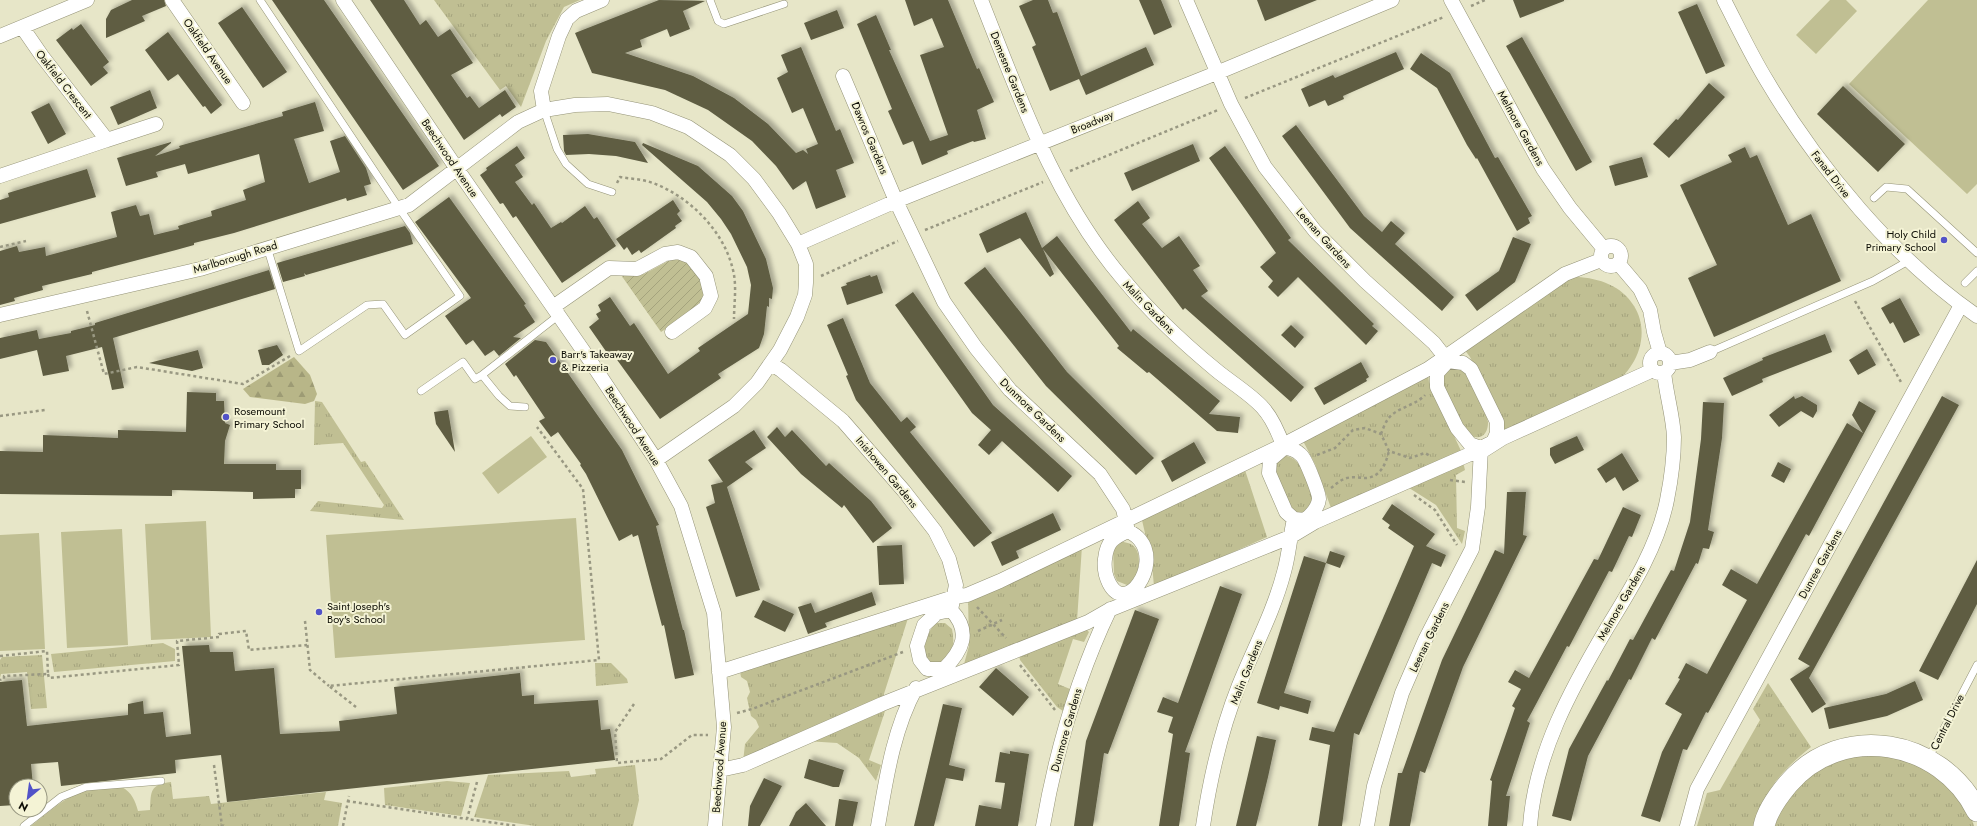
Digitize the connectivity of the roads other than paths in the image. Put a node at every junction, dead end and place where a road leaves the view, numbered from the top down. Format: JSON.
{"nodes":[{"id":1,"x":87,"y":0,"type":"edge"},
{"id":2,"x":172,"y":0,"type":"edge"},
{"id":3,"x":260,"y":0,"type":"edge"},
{"id":4,"x":343,"y":0,"type":"edge"},
{"id":5,"x":602,"y":0,"type":"edge"},
{"id":6,"x":710,"y":0,"type":"edge"},
{"id":7,"x":981,"y":0,"type":"edge"},
{"id":8,"x":1186,"y":0,"type":"edge"},
{"id":9,"x":1724,"y":0,"type":"edge"},
{"id":10,"x":1389,"y":1,"type":"edge"},
{"id":11,"x":784,"y":4,"type":"dead end"},
{"id":12,"x":1454,"y":6,"type":"edge"},
{"id":13,"x":22,"y":27,"type":"junction"},
{"id":14,"x":0,"y":36,"type":"edge"},
{"id":15,"x":1219,"y":72,"type":"junction"},
{"id":16,"x":843,"y":76,"type":"dead end"},
{"id":17,"x":244,"y":103,"type":"dead end"},
{"id":18,"x":544,"y":110,"type":"junction"},
{"id":19,"x":156,"y":124,"type":"dead end"},
{"id":20,"x":107,"y":140,"type":"junction"},
{"id":21,"x":1039,"y":143,"type":"junction"},
{"id":22,"x":457,"y":169,"type":"junction"},
{"id":23,"x":0,"y":176,"type":"edge"},
{"id":24,"x":612,"y":192,"type":"road end"},
{"id":25,"x":1874,"y":198,"type":"dead end"},
{"id":26,"x":896,"y":201,"type":"junction"},
{"id":27,"x":399,"y":208,"type":"junction"},
{"id":28,"x":798,"y":244,"type":"junction"},
{"id":29,"x":267,"y":247,"type":"junction"},
{"id":30,"x":1977,"y":253,"type":"edge"},
{"id":31,"x":1603,"y":254,"type":"junction"},
{"id":32,"x":1910,"y":260,"type":"junction"},
{"id":33,"x":1977,"y":270,"type":"edge"},
{"id":34,"x":1965,"y":283,"type":"dead end"},
{"id":35,"x":1961,"y":306,"type":"junction"},
{"id":36,"x":556,"y":311,"type":"junction"},
{"id":37,"x":0,"y":315,"type":"edge"},
{"id":38,"x":1977,"y":316,"type":"edge"},
{"id":39,"x":672,"y":332,"type":"dead end"},
{"id":40,"x":1710,"y":352,"type":"joint"},
{"id":41,"x":1447,"y":359,"type":"junction"},
{"id":42,"x":771,"y":364,"type":"junction"},
{"id":43,"x":1662,"y":368,"type":"junction"},
{"id":44,"x":482,"y":375,"type":"junction"},
{"id":45,"x":421,"y":391,"type":"dead end"},
{"id":46,"x":525,"y":407,"type":"dead end"},
{"id":47,"x":1284,"y":446,"type":"junction"},
{"id":48,"x":1481,"y":450,"type":"junction"},
{"id":49,"x":656,"y":460,"type":"junction"},
{"id":50,"x":1294,"y":519,"type":"junction"},
{"id":51,"x":1127,"y":525,"type":"junction"},
{"id":52,"x":1290,"y":537,"type":"junction"},
{"id":53,"x":1117,"y":592,"type":"junction"},
{"id":54,"x":952,"y":604,"type":"junction"},
{"id":55,"x":1110,"y":610,"type":"junction"},
{"id":56,"x":1977,"y":665,"type":"edge"},
{"id":57,"x":927,"y":669,"type":"junction"},
{"id":58,"x":719,"y":672,"type":"junction"},
{"id":59,"x":914,"y":692,"type":"junction"},
{"id":60,"x":1928,"y":759,"type":"junction"},
{"id":61,"x":720,"y":770,"type":"junction"},
{"id":62,"x":161,"y":780,"type":"dead end"},
{"id":63,"x":1977,"y":811,"type":"edge"},
{"id":64,"x":24,"y":826,"type":"edge"},
{"id":65,"x":715,"y":826,"type":"edge"},
{"id":66,"x":878,"y":826,"type":"edge"},
{"id":67,"x":1043,"y":826,"type":"edge"},
{"id":68,"x":1203,"y":826,"type":"edge"},
{"id":69,"x":1367,"y":826,"type":"edge"},
{"id":70,"x":1530,"y":826,"type":"edge"},
{"id":71,"x":1687,"y":826,"type":"edge"},
{"id":72,"x":1764,"y":826,"type":"edge"}],
"edges":[{"from":1,"to":13,"type":"street"},
{"from":2,"to":17,"type":"street","name":"Oakfield Avenue"},
{"from":3,"to":27,"type":"lane"},
{"from":4,"to":22,"type":"street","name":"Beechwood Avenue"},
{"from":5,"to":18,"type":"street"},
{"from":6,"to":11,"type":"lane"},
{"from":7,"to":21,"type":"street","name":"Demesne Gardens"},
{"from":8,"to":15,"type":"street","name":"Leenan Gardens"},
{"from":9,"to":32,"type":"street","name":"Fanad Drive"},
{"from":10,"to":15,"type":"street","name":"Broadway"},
{"from":12,"to":31,"type":"street","name":"Melmore Gardens"},
{"from":13,"to":14,"type":"street"},
{"from":13,"to":20,"type":"street","name":"Oakfield Crescent"},
{"from":15,"to":21,"type":"street","name":"Broadway"},
{"from":15,"to":41,"type":"street","name":"Leenan Gardens"},
{"from":16,"to":26,"type":"street","name":"Dawros Gardens"},
{"from":18,"to":22,"type":"street","name":"Marlborough Road"},
{"from":18,"to":24,"type":"lane"},
{"from":18,"to":28,"type":"street","name":"Marlborough Road"},
{"from":19,"to":20,"type":"street"},
{"from":20,"to":23,"type":"street"},
{"from":21,"to":26,"type":"street","name":"Broadway"},
{"from":21,"to":47,"type":"street","name":"Malin Gardens"},
{"from":22,"to":27,"type":"street","name":"Marlborough Road"},
{"from":22,"to":36,"type":"street","name":"Beechwood Avenue"},
{"from":25,"to":30,"type":"lane"},
{"from":26,"to":28,"type":"street","name":"Broadway"},
{"from":26,"to":51,"type":"street","name":"Dunmore Gardens"},
{"from":27,"to":29,"type":"street","name":"Marlborough Road"},
{"from":27,"to":29,"type":"lane"},
{"from":28,"to":42,"type":"street","name":"Marlborough Road"},
{"from":29,"to":37,"type":"street","name":"Marlborough Road"},
{"from":31,"to":41,"type":"street"},
{"from":31,"to":43,"type":"street","name":"Melmore Gardens"},
{"from":32,"to":35,"type":"street","name":"Fanad Drive"},
{"from":32,"to":40,"type":"lane"},
{"from":33,"to":34,"type":"lane"},
{"from":35,"to":38,"type":"street","name":"Fanad Drive"},
{"from":35,"to":71,"type":"street","name":"Dunree Gardens"},
{"from":36,"to":39,"type":"street"},
{"from":36,"to":44,"type":"lane"},
{"from":36,"to":49,"type":"street","name":"Beechwood Avenue"},
{"from":40,"to":43,"type":"street"},
{"from":41,"to":47,"type":"street"},
{"from":41,"to":48,"type":"street"},
{"from":41,"to":48,"type":"street"},
{"from":42,"to":49,"type":"street","name":"Marlborough Road"},
{"from":42,"to":54,"type":"street","name":"Inishowen Gardens"},
{"from":43,"to":48,"type":"street"},
{"from":43,"to":70,"type":"street","name":"Melmore Gardens"},
{"from":44,"to":45,"type":"lane"},
{"from":44,"to":46,"type":"lane"},
{"from":47,"to":50,"type":"street"},
{"from":47,"to":50,"type":"street"},
{"from":47,"to":51,"type":"street"},
{"from":48,"to":52,"type":"street"},
{"from":48,"to":69,"type":"street","name":"Leenan Gardens"},
{"from":49,"to":58,"type":"street","name":"Beechwood Avenue"},
{"from":50,"to":52,"type":"street","name":"Malin Gardens"},
{"from":51,"to":53,"type":"street"},
{"from":51,"to":53,"type":"street","name":"Dunmore Gardens"},
{"from":51,"to":54,"type":"street"},
{"from":52,"to":55,"type":"street"},
{"from":52,"to":68,"type":"street","name":"Malin Gardens"},
{"from":53,"to":55,"type":"street","name":"Dunmore Gardens"},
{"from":54,"to":57,"type":"street"},
{"from":54,"to":57,"type":"street","name":"Inishowen Gardens"},
{"from":54,"to":58,"type":"street"},
{"from":55,"to":59,"type":"street"},
{"from":55,"to":67,"type":"street","name":"Dunmore Gardens"},
{"from":56,"to":60,"type":"lane","name":"Central Drive"},
{"from":57,"to":59,"type":"street"},
{"from":58,"to":61,"type":"street","name":"Beechwood Avenue"},
{"from":59,"to":61,"type":"street"},
{"from":59,"to":66,"type":"street"},
{"from":60,"to":63,"type":"street"},
{"from":60,"to":72,"type":"street"},
{"from":61,"to":65,"type":"street","name":"Beechwood Avenue"},
{"from":62,"to":64,"type":"lane"}]}
